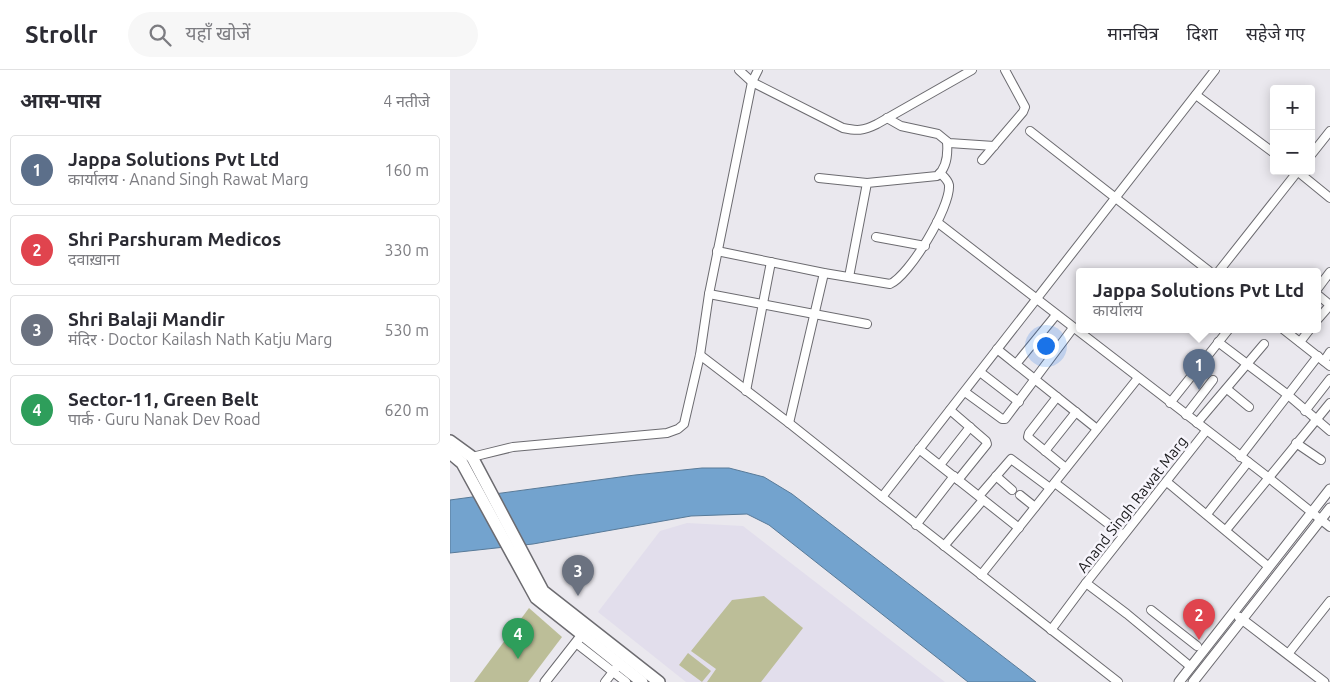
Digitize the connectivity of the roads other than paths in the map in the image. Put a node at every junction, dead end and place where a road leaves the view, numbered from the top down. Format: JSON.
{"nodes":[{"id":1,"x":739,"y":70,"type":"edge"},
{"id":2,"x":758,"y":70,"type":"edge"},
{"id":3,"x":972,"y":70,"type":"edge"},
{"id":4,"x":1005,"y":70,"type":"edge"},
{"id":5,"x":1215,"y":70,"type":"edge"},
{"id":6,"x":752,"y":82,"type":"junction"},
{"id":7,"x":1196,"y":95,"type":"junction"},
{"id":8,"x":887,"y":118,"type":"junction"},
{"id":9,"x":1030,"y":131,"type":"dead end"},
{"id":10,"x":1329,"y":133,"type":"edge"},
{"id":11,"x":947,"y":142,"type":"junction"},
{"id":12,"x":994,"y":146,"type":"junction"},
{"id":13,"x":1315,"y":150,"type":"edge"},
{"id":14,"x":1270,"y":151,"type":"edge"},
{"id":15,"x":982,"y":160,"type":"dead end"},
{"id":16,"x":940,"y":173,"type":"junction"},
{"id":17,"x":1295,"y":175,"type":"edge"},
{"id":18,"x":1303,"y":175,"type":"edge"},
{"id":19,"x":819,"y":178,"type":"dead end"},
{"id":20,"x":867,"y":183,"type":"junction"},
{"id":21,"x":1115,"y":198,"type":"junction"},
{"id":22,"x":1330,"y":198,"type":"edge"},
{"id":23,"x":937,"y":222,"type":"junction"},
{"id":24,"x":876,"y":238,"type":"dead end"},
{"id":25,"x":924,"y":246,"type":"junction"},
{"id":26,"x":717,"y":251,"type":"junction"},
{"id":27,"x":770,"y":262,"type":"junction"},
{"id":28,"x":1206,"y":268,"type":"edge"},
{"id":29,"x":1221,"y":268,"type":"edge"},
{"id":30,"x":1330,"y":272,"type":"edge"},
{"id":31,"x":824,"y":274,"type":"junction"},
{"id":32,"x":849,"y":277,"type":"junction"},
{"id":33,"x":1327,"y":282,"type":"edge"},
{"id":34,"x":709,"y":294,"type":"junction"},
{"id":35,"x":1036,"y":299,"type":"junction"},
{"id":36,"x":763,"y":304,"type":"junction"},
{"id":37,"x":1330,"y":305,"type":"edge"},
{"id":38,"x":814,"y":314,"type":"junction"},
{"id":39,"x":1056,"y":314,"type":"junction"},
{"id":40,"x":1321,"y":316,"type":"edge"},
{"id":41,"x":867,"y":324,"type":"dead end"},
{"id":42,"x":1073,"y":328,"type":"junction"},
{"id":43,"x":1076,"y":330,"type":"edge"},
{"id":44,"x":1080,"y":333,"type":"edge"},
{"id":45,"x":1226,"y":333,"type":"edge"},
{"id":46,"x":1290,"y":333,"type":"edge"},
{"id":47,"x":1307,"y":333,"type":"edge"},
{"id":48,"x":1218,"y":342,"type":"junction"},
{"id":49,"x":1300,"y":342,"type":"junction"},
{"id":50,"x":1264,"y":344,"type":"dead end"},
{"id":51,"x":997,"y":350,"type":"junction"},
{"id":52,"x":1330,"y":352,"type":"edge"},
{"id":53,"x":700,"y":355,"type":"junction"},
{"id":54,"x":1324,"y":361,"type":"edge"},
{"id":55,"x":1016,"y":364,"type":"junction"},
{"id":56,"x":1247,"y":364,"type":"junction"},
{"id":57,"x":980,"y":372,"type":"junction"},
{"id":58,"x":1138,"y":378,"type":"junction"},
{"id":59,"x":1330,"y":379,"type":"edge"},
{"id":60,"x":1035,"y":380,"type":"junction"},
{"id":61,"x":1213,"y":380,"type":"dead end"},
{"id":62,"x":1227,"y":389,"type":"junction"},
{"id":63,"x":746,"y":391,"type":"junction"},
{"id":64,"x":965,"y":392,"type":"junction"},
{"id":65,"x":1288,"y":395,"type":"junction"},
{"id":66,"x":1057,"y":397,"type":"junction"},
{"id":67,"x":1019,"y":402,"type":"junction"},
{"id":68,"x":1170,"y":403,"type":"junction"},
{"id":69,"x":1330,"y":403,"type":"edge"},
{"id":70,"x":1250,"y":407,"type":"dead end"},
{"id":71,"x":950,"y":410,"type":"junction"},
{"id":72,"x":1305,"y":411,"type":"junction"},
{"id":73,"x":1076,"y":412,"type":"junction"},
{"id":74,"x":1186,"y":415,"type":"junction"},
{"id":75,"x":1316,"y":420,"type":"junction"},
{"id":76,"x":788,"y":423,"type":"junction"},
{"id":77,"x":1197,"y":424,"type":"junction"},
{"id":78,"x":970,"y":427,"type":"junction"},
{"id":79,"x":1097,"y":429,"type":"junction"},
{"id":80,"x":1206,"y":431,"type":"junction"},
{"id":81,"x":1330,"y":431,"type":"edge"},
{"id":82,"x":450,"y":441,"type":"edge"},
{"id":83,"x":1296,"y":443,"type":"junction"},
{"id":84,"x":919,"y":449,"type":"junction"},
{"id":85,"x":1045,"y":451,"type":"junction"},
{"id":86,"x":450,"y":453,"type":"edge"},
{"id":87,"x":1240,"y":457,"type":"junction"},
{"id":88,"x":1321,"y":460,"type":"dead end"},
{"id":89,"x":461,"y":461,"type":"edge"},
{"id":90,"x":1248,"y":462,"type":"junction"},
{"id":91,"x":940,"y":465,"type":"junction"},
{"id":92,"x":1066,"y":468,"type":"junction"},
{"id":93,"x":996,"y":476,"type":"junction"},
{"id":94,"x":956,"y":478,"type":"junction"},
{"id":95,"x":1269,"y":478,"type":"junction"},
{"id":96,"x":1167,"y":482,"type":"junction"},
{"id":97,"x":1053,"y":485,"type":"junction"},
{"id":98,"x":1330,"y":489,"type":"edge"},
{"id":99,"x":1012,"y":490,"type":"dead end"},
{"id":100,"x":1020,"y":495,"type":"dead end"},
{"id":101,"x":882,"y":498,"type":"junction"},
{"id":102,"x":981,"y":498,"type":"junction"},
{"id":103,"x":1035,"y":507,"type":"junction"},
{"id":104,"x":1330,"y":508,"type":"edge"},
{"id":105,"x":1312,"y":512,"type":"junction"},
{"id":106,"x":1207,"y":514,"type":"junction"},
{"id":107,"x":1321,"y":520,"type":"junction"},
{"id":108,"x":916,"y":524,"type":"junction"},
{"id":109,"x":1330,"y":527,"type":"edge"},
{"id":110,"x":1019,"y":528,"type":"junction"},
{"id":111,"x":1226,"y":530,"type":"junction"},
{"id":112,"x":1123,"y":535,"type":"junction"},
{"id":113,"x":944,"y":546,"type":"junction"},
{"id":114,"x":1269,"y":567,"type":"junction"},
{"id":115,"x":981,"y":575,"type":"junction"},
{"id":116,"x":1086,"y":583,"type":"junction"},
{"id":117,"x":1330,"y":601,"type":"edge"},
{"id":118,"x":1150,"y":610,"type":"dead end"},
{"id":119,"x":1233,"y":612,"type":"junction"},
{"id":120,"x":1243,"y":620,"type":"junction"},
{"id":121,"x":1051,"y":630,"type":"junction"},
{"id":122,"x":582,"y":635,"type":"junction"},
{"id":123,"x":1197,"y":646,"type":"dead end"},
{"id":124,"x":1288,"y":654,"type":"junction"},
{"id":125,"x":1191,"y":667,"type":"junction"},
{"id":126,"x":616,"y":668,"type":"junction"},
{"id":127,"x":545,"y":682,"type":"edge"},
{"id":128,"x":605,"y":682,"type":"edge"},
{"id":129,"x":626,"y":682,"type":"edge"},
{"id":130,"x":642,"y":682,"type":"edge"},
{"id":131,"x":658,"y":682,"type":"edge"},
{"id":132,"x":1118,"y":682,"type":"edge"},
{"id":133,"x":1179,"y":682,"type":"edge"},
{"id":134,"x":1193,"y":682,"type":"edge"},
{"id":135,"x":1324,"y":682,"type":"edge"}],
"edges":[{"from":1,"to":6,"type":"street"},
{"from":2,"to":6,"type":"street"},
{"from":3,"to":8,"type":"street"},
{"from":4,"to":12,"type":"street"},
{"from":5,"to":7,"type":"street"},
{"from":6,"to":8,"type":"street"},
{"from":6,"to":26,"type":"street"},
{"from":7,"to":14,"type":"street"},
{"from":7,"to":21,"type":"street"},
{"from":8,"to":11,"type":"street"},
{"from":9,"to":21,"type":"street"},
{"from":10,"to":13,"type":"street"},
{"from":11,"to":12,"type":"street"},
{"from":11,"to":16,"type":"street"},
{"from":12,"to":15,"type":"street"},
{"from":16,"to":20,"type":"street"},
{"from":16,"to":23,"type":"street"},
{"from":17,"to":29,"type":"street"},
{"from":18,"to":22,"type":"street"},
{"from":19,"to":20,"type":"street"},
{"from":20,"to":32,"type":"street"},
{"from":21,"to":28,"type":"street"},
{"from":21,"to":35,"type":"street"},
{"from":23,"to":25,"type":"street"},
{"from":23,"to":35,"type":"street"},
{"from":24,"to":25,"type":"street"},
{"from":25,"to":32,"type":"street"},
{"from":26,"to":27,"type":"street"},
{"from":26,"to":34,"type":"street"},
{"from":27,"to":31,"type":"street"},
{"from":27,"to":36,"type":"street"},
{"from":30,"to":33,"type":"street"},
{"from":31,"to":32,"type":"street"},
{"from":31,"to":38,"type":"street"},
{"from":34,"to":36,"type":"street"},
{"from":34,"to":53,"type":"street"},
{"from":35,"to":39,"type":"street"},
{"from":35,"to":51,"type":"street"},
{"from":36,"to":38,"type":"street"},
{"from":36,"to":63,"type":"street"},
{"from":37,"to":40,"type":"street"},
{"from":38,"to":41,"type":"street"},
{"from":38,"to":76,"type":"street"},
{"from":39,"to":42,"type":"street"},
{"from":39,"to":55,"type":"street"},
{"from":42,"to":43,"type":"street"},
{"from":42,"to":60,"type":"street"},
{"from":44,"to":58,"type":"street"},
{"from":45,"to":48,"type":"street"},
{"from":46,"to":49,"type":"street"},
{"from":47,"to":49,"type":"street"},
{"from":48,"to":56,"type":"street"},
{"from":48,"to":68,"type":"street"},
{"from":49,"to":54,"type":"street"},
{"from":50,"to":56,"type":"street"},
{"from":51,"to":55,"type":"street"},
{"from":51,"to":57,"type":"street"},
{"from":52,"to":54,"type":"street"},
{"from":53,"to":63,"type":"street"},
{"from":53,"to":89,"type":"street"},
{"from":54,"to":65,"type":"street"},
{"from":55,"to":60,"type":"street"},
{"from":56,"to":62,"type":"street"},
{"from":56,"to":65,"type":"street"},
{"from":57,"to":64,"type":"street"},
{"from":57,"to":67,"type":"street"},
{"from":58,"to":68,"type":"street"},
{"from":58,"to":79,"type":"street"},
{"from":59,"to":72,"type":"street"},
{"from":60,"to":66,"type":"street"},
{"from":60,"to":67,"type":"street"},
{"from":61,"to":74,"type":"street"},
{"from":62,"to":70,"type":"street"},
{"from":62,"to":77,"type":"street"},
{"from":63,"to":76,"type":"street"},
{"from":64,"to":67,"type":"street"},
{"from":64,"to":71,"type":"street"},
{"from":65,"to":72,"type":"street"},
{"from":65,"to":87,"type":"street"},
{"from":66,"to":73,"type":"street"},
{"from":66,"to":85,"type":"street"},
{"from":68,"to":74,"type":"street"},
{"from":69,"to":75,"type":"street"},
{"from":71,"to":78,"type":"street"},
{"from":71,"to":84,"type":"street"},
{"from":72,"to":75,"type":"street"},
{"from":73,"to":79,"type":"street"},
{"from":73,"to":85,"type":"street"},
{"from":74,"to":77,"type":"street"},
{"from":75,"to":81,"type":"street"},
{"from":75,"to":83,"type":"street"},
{"from":76,"to":101,"type":"street"},
{"from":77,"to":80,"type":"street"},
{"from":78,"to":91,"type":"street"},
{"from":78,"to":94,"type":"street"},
{"from":79,"to":92,"type":"street"},
{"from":80,"to":87,"type":"street"},
{"from":80,"to":96,"type":"street","name":"Anand Singh Rawat Marg"},
{"from":82,"to":89,"type":"main road"},
{"from":83,"to":88,"type":"street"},
{"from":83,"to":95,"type":"street"},
{"from":84,"to":91,"type":"street"},
{"from":84,"to":101,"type":"street"},
{"from":85,"to":92,"type":"street"},
{"from":86,"to":89,"type":"main road"},
{"from":87,"to":90,"type":"street"},
{"from":89,"to":122,"type":"main road"},
{"from":90,"to":95,"type":"street"},
{"from":90,"to":106,"type":"street"},
{"from":91,"to":94,"type":"street"},
{"from":92,"to":97,"type":"street"},
{"from":93,"to":97,"type":"street"},
{"from":93,"to":99,"type":"street"},
{"from":93,"to":102,"type":"street"},
{"from":94,"to":102,"type":"street"},
{"from":94,"to":108,"type":"street"},
{"from":95,"to":105,"type":"street"},
{"from":95,"to":111,"type":"street"},
{"from":96,"to":106,"type":"street"},
{"from":96,"to":112,"type":"street","name":"Anand Singh Rawat Marg"},
{"from":97,"to":103,"type":"street"},
{"from":97,"to":112,"type":"street"},
{"from":98,"to":105,"type":"street"},
{"from":100,"to":103,"type":"street"},
{"from":101,"to":108,"type":"street"},
{"from":102,"to":110,"type":"street"},
{"from":102,"to":113,"type":"street"},
{"from":103,"to":110,"type":"street"},
{"from":104,"to":107,"type":"street"},
{"from":105,"to":107,"type":"street"},
{"from":105,"to":114,"type":"street"},
{"from":106,"to":111,"type":"street"},
{"from":107,"to":109,"type":"street"},
{"from":107,"to":120,"type":"street"},
{"from":108,"to":113,"type":"street"},
{"from":110,"to":115,"type":"street"},
{"from":111,"to":114,"type":"street"},
{"from":112,"to":116,"type":"street","name":"Anand Singh Rawat Marg"},
{"from":113,"to":115,"type":"street"},
{"from":114,"to":119,"type":"street"},
{"from":115,"to":121,"type":"street"},
{"from":116,"to":121,"type":"street"},
{"from":116,"to":125,"type":"street","name":"Anand Singh Rawat Marg"},
{"from":117,"to":124,"type":"street"},
{"from":118,"to":123,"type":"street"},
{"from":119,"to":120,"type":"street"},
{"from":119,"to":125,"type":"street"},
{"from":120,"to":124,"type":"street"},
{"from":120,"to":134,"type":"street"},
{"from":121,"to":132,"type":"street"},
{"from":122,"to":126,"type":"main road"},
{"from":122,"to":127,"type":"street"},
{"from":122,"to":131,"type":"main road"},
{"from":124,"to":135,"type":"street"},
{"from":125,"to":133,"type":"street"},
{"from":126,"to":128,"type":"street"},
{"from":126,"to":129,"type":"street"},
{"from":126,"to":130,"type":"main road"}]}
